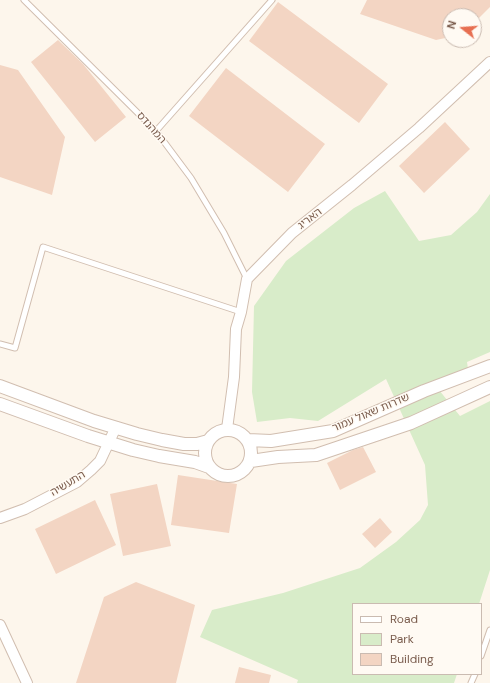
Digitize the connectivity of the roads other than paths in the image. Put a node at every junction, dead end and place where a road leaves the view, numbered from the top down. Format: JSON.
{"nodes":[{"id":1,"x":24,"y":0,"type":"edge"},
{"id":2,"x":272,"y":0,"type":"edge"},
{"id":3,"x":490,"y":62,"type":"edge"},
{"id":4,"x":156,"y":131,"type":"junction"},
{"id":5,"x":248,"y":279,"type":"junction"},
{"id":6,"x":241,"y":312,"type":"junction"},
{"id":7,"x":0,"y":344,"type":"edge"},
{"id":8,"x":490,"y":366,"type":"edge"},
{"id":9,"x":0,"y":386,"type":"edge"},
{"id":10,"x":490,"y":387,"type":"edge"},
{"id":11,"x":0,"y":404,"type":"edge"},
{"id":12,"x":116,"y":427,"type":"junction"},
{"id":13,"x":227,"y":429,"type":"junction"},
{"id":14,"x":248,"y":440,"type":"junction"},
{"id":15,"x":208,"y":441,"type":"junction"},
{"id":16,"x":110,"y":442,"type":"junction"},
{"id":17,"x":251,"y":461,"type":"junction"},
{"id":18,"x":209,"y":467,"type":"junction"},
{"id":19,"x":0,"y":518,"type":"edge"},
{"id":20,"x":0,"y":625,"type":"edge"},
{"id":21,"x":490,"y":630,"type":"edge"},
{"id":22,"x":482,"y":653,"type":"edge"},
{"id":23,"x":27,"y":683,"type":"edge"}],
"edges":[{"from":1,"to":4,"type":"lane","name":"המהנדס"},
{"from":2,"to":4,"type":"lane"},
{"from":3,"to":5,"type":"street","name":"האריג"},
{"from":4,"to":5,"type":"lane","name":"המהנדס"},
{"from":5,"to":6,"type":"street"},
{"from":6,"to":7,"type":"lane"},
{"from":6,"to":13,"type":"street"},
{"from":8,"to":14,"type":"street","name":"שדרות שאול עמור"},
{"from":9,"to":12,"type":"street"},
{"from":10,"to":17,"type":"street","name":"שדרות שאול עמור"},
{"from":11,"to":16,"type":"street"},
{"from":12,"to":15,"type":"street"},
{"from":12,"to":16,"type":"street","name":"התעשיה"},
{"from":13,"to":14,"type":"street"},
{"from":13,"to":15,"type":"street"},
{"from":14,"to":17,"type":"street"},
{"from":15,"to":18,"type":"street"},
{"from":16,"to":18,"type":"street"},
{"from":16,"to":19,"type":"street","name":"התעשיה"},
{"from":17,"to":18,"type":"street"},
{"from":20,"to":23,"type":"street"},
{"from":21,"to":22,"type":"lane"}]}
